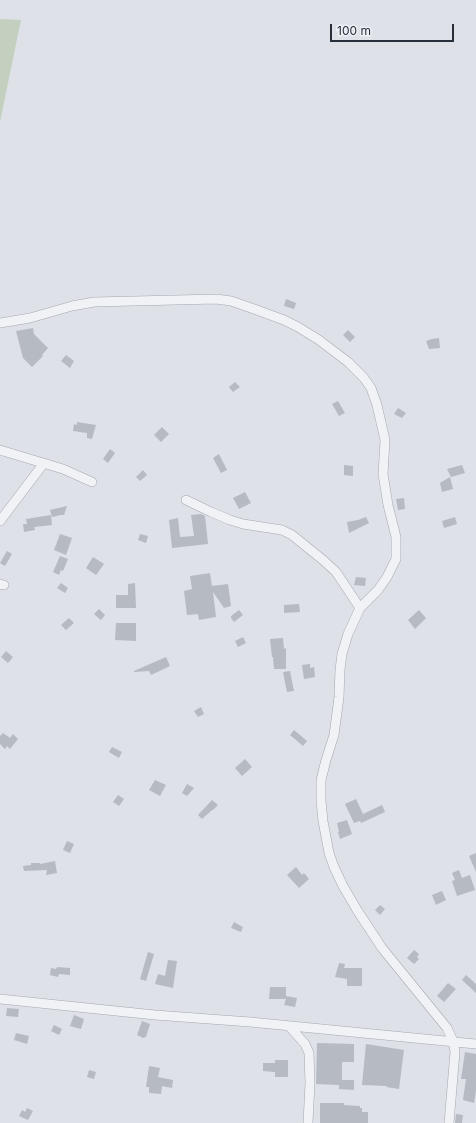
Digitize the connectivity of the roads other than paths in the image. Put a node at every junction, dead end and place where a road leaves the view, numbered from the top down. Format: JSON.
{"nodes":[{"id":1,"x":0,"y":323,"type":"edge"},
{"id":2,"x":0,"y":450,"type":"edge"},
{"id":3,"x":44,"y":463,"type":"junction"},
{"id":4,"x":92,"y":482,"type":"dead end"},
{"id":5,"x":186,"y":500,"type":"dead end"},
{"id":6,"x":0,"y":521,"type":"edge"},
{"id":7,"x":360,"y":608,"type":"junction"},
{"id":8,"x":0,"y":999,"type":"edge"},
{"id":9,"x":288,"y":1026,"type":"junction"},
{"id":10,"x":453,"y":1041,"type":"junction"},
{"id":11,"x":476,"y":1044,"type":"edge"},
{"id":12,"x":308,"y":1123,"type":"edge"},
{"id":13,"x":449,"y":1123,"type":"edge"}],
"edges":[{"from":1,"to":7,"type":"street"},
{"from":2,"to":3,"type":"street"},
{"from":3,"to":4,"type":"street"},
{"from":3,"to":6,"type":"street"},
{"from":5,"to":7,"type":"street"},
{"from":7,"to":10,"type":"street"},
{"from":8,"to":9,"type":"street"},
{"from":9,"to":10,"type":"street"},
{"from":9,"to":12,"type":"street"},
{"from":10,"to":11,"type":"street"},
{"from":10,"to":13,"type":"street"}]}
